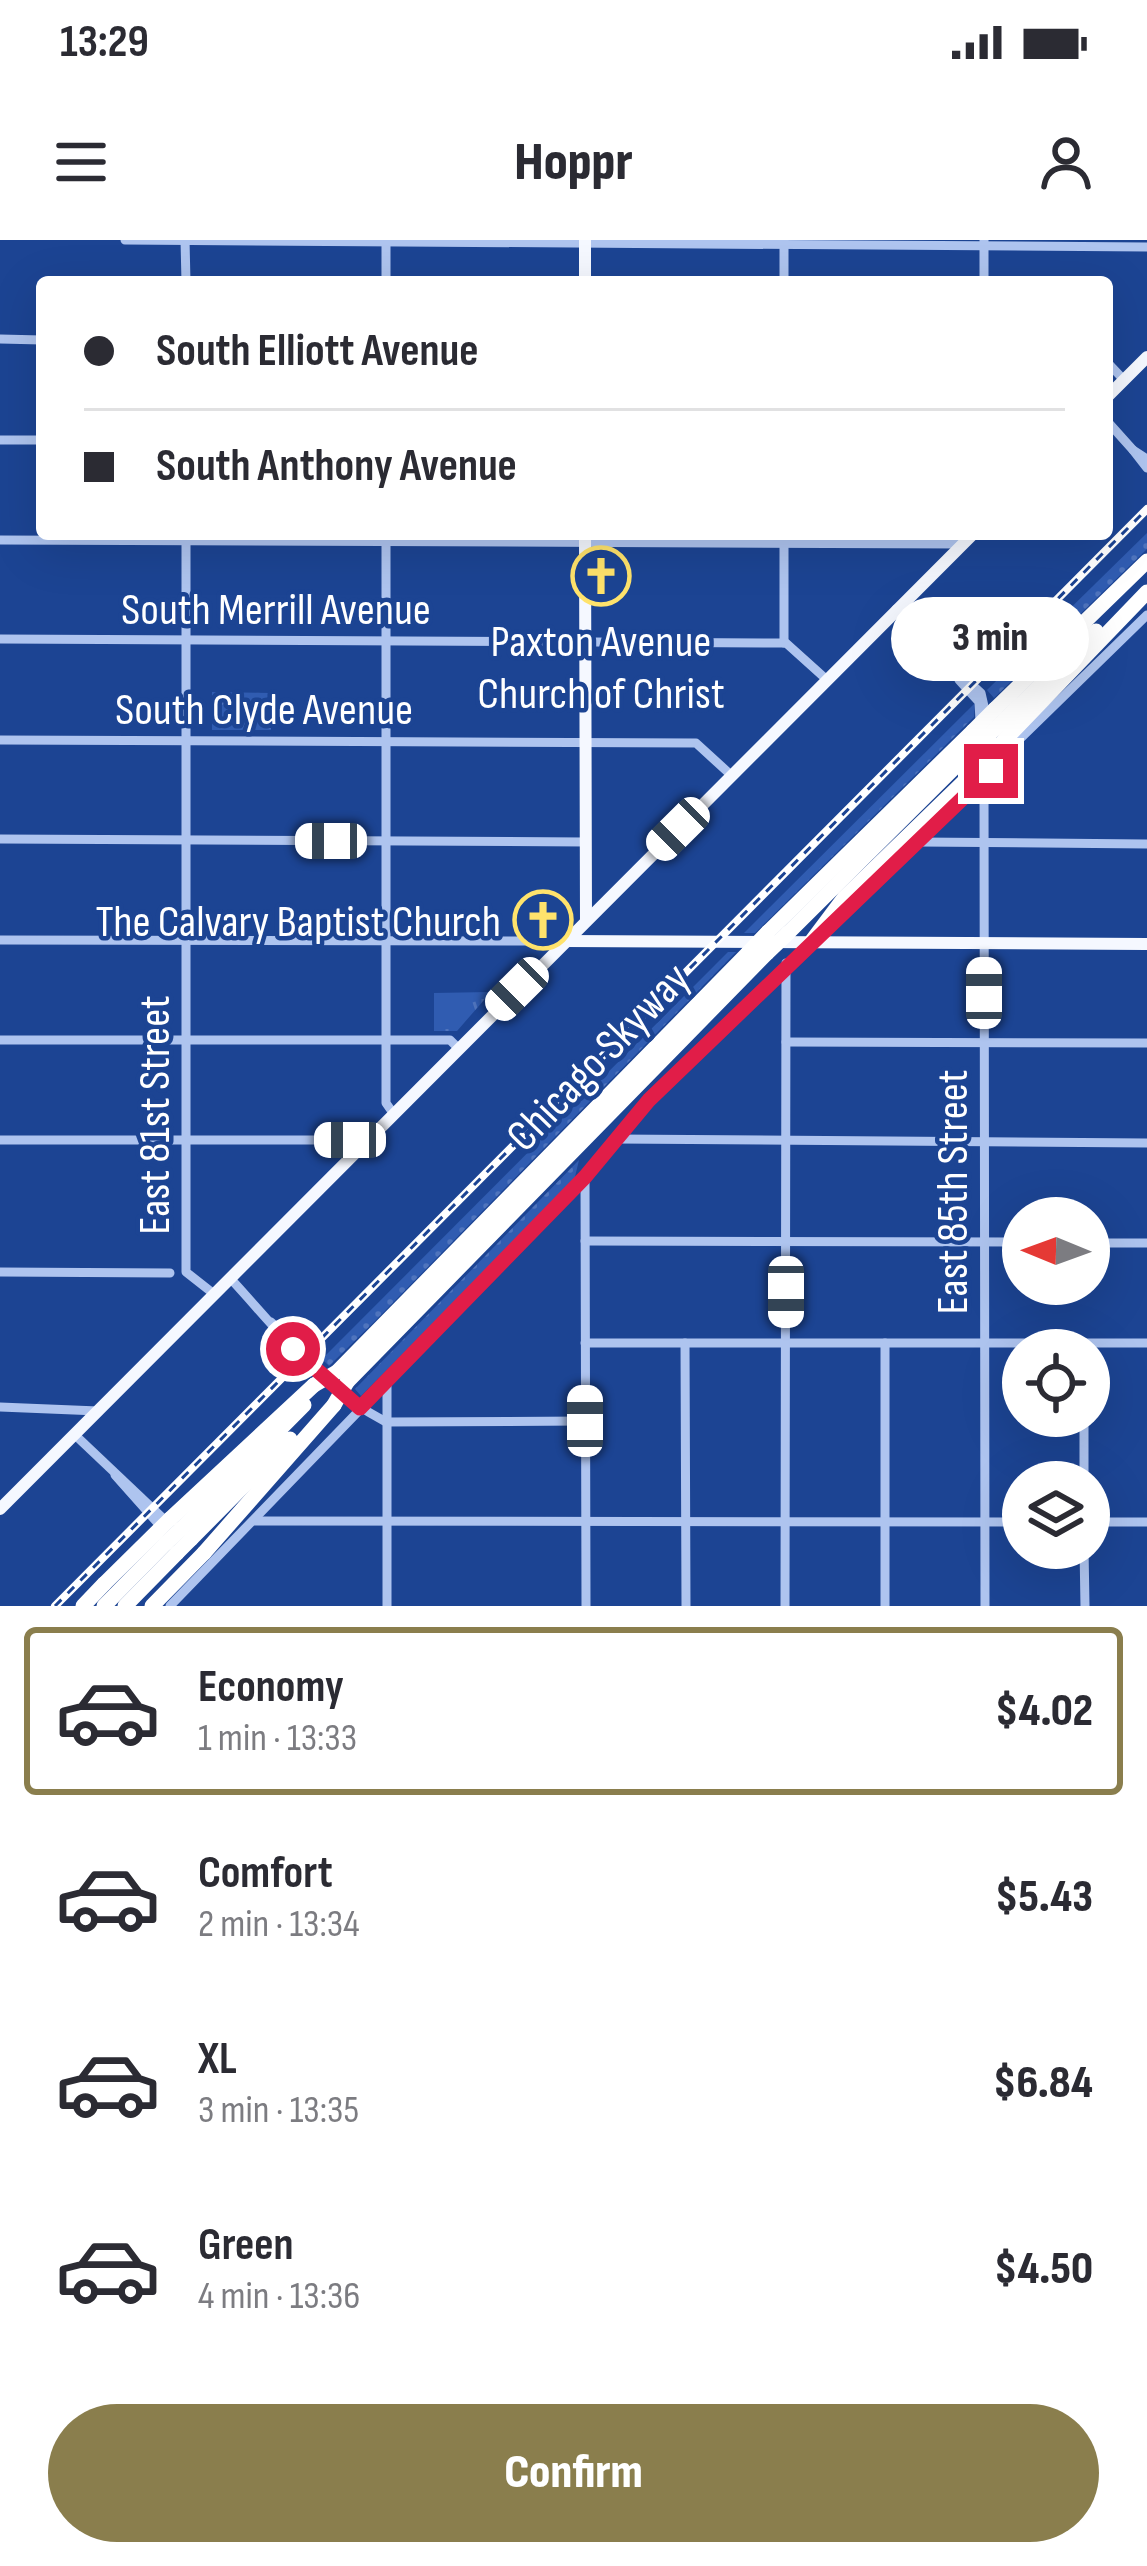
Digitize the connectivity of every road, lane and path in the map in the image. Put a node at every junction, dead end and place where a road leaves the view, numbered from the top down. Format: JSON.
{"nodes":[{"id":1,"x":125,"y":240,"type":"edge"},
{"id":2,"x":185,"y":240,"type":"edge"},
{"id":3,"x":386,"y":241,"type":"edge"},
{"id":4,"x":585,"y":242,"type":"edge"},
{"id":5,"x":784,"y":242,"type":"edge"},
{"id":6,"x":984,"y":243,"type":"edge"},
{"id":7,"x":1147,"y":247,"type":"edge"},
{"id":8,"x":185,"y":276,"type":"edge"},
{"id":9,"x":386,"y":276,"type":"edge"},
{"id":10,"x":585,"y":276,"type":"edge"},
{"id":11,"x":784,"y":276,"type":"edge"},
{"id":12,"x":984,"y":276,"type":"edge"},
{"id":13,"x":0,"y":339,"type":"edge"},
{"id":14,"x":36,"y":340,"type":"edge"},
{"id":15,"x":1147,"y":358,"type":"edge"},
{"id":16,"x":1113,"y":368,"type":"edge"},
{"id":17,"x":1124,"y":380,"type":"junction"},
{"id":18,"x":1113,"y":391,"type":"edge"},
{"id":19,"x":1113,"y":428,"type":"edge"},
{"id":20,"x":0,"y":440,"type":"edge"},
{"id":21,"x":36,"y":440,"type":"edge"},
{"id":22,"x":1133,"y":449,"type":"junction"},
{"id":23,"x":1147,"y":459,"type":"edge"},
{"id":24,"x":1147,"y":469,"type":"edge"},
{"id":25,"x":36,"y":539,"type":"edge"},
{"id":26,"x":0,"y":540,"type":"edge"},
{"id":27,"x":186,"y":540,"type":"edge"},
{"id":28,"x":386,"y":540,"type":"edge"},
{"id":29,"x":585,"y":540,"type":"edge"},
{"id":30,"x":784,"y":540,"type":"edge"},
{"id":31,"x":966,"y":540,"type":"edge"},
{"id":32,"x":1147,"y":561,"type":"edge"},
{"id":33,"x":1147,"y":582,"type":"edge"},
{"id":34,"x":1147,"y":592,"type":"edge"},
{"id":35,"x":896,"y":609,"type":"junction"},
{"id":36,"x":1147,"y":615,"type":"edge"},
{"id":37,"x":0,"y":639,"type":"edge"},
{"id":38,"x":186,"y":640,"type":"junction"},
{"id":39,"x":386,"y":641,"type":"junction"},
{"id":40,"x":585,"y":642,"type":"junction"},
{"id":41,"x":784,"y":643,"type":"junction"},
{"id":42,"x":826,"y":679,"type":"junction"},
{"id":43,"x":0,"y":740,"type":"edge"},
{"id":44,"x":186,"y":740,"type":"junction"},
{"id":45,"x":386,"y":741,"type":"junction"},
{"id":46,"x":585,"y":742,"type":"junction"},
{"id":47,"x":730,"y":775,"type":"junction"},
{"id":48,"x":980,"y":775,"type":"junction"},
{"id":49,"x":0,"y":839,"type":"edge"},
{"id":50,"x":186,"y":840,"type":"junction"},
{"id":51,"x":386,"y":841,"type":"junction"},
{"id":52,"x":586,"y":842,"type":"junction"},
{"id":53,"x":918,"y":842,"type":"junction"},
{"id":54,"x":985,"y":843,"type":"junction"},
{"id":55,"x":1147,"y":844,"type":"edge"},
{"id":56,"x":586,"y":921,"type":"junction"},
{"id":57,"x":0,"y":940,"type":"edge"},
{"id":58,"x":186,"y":940,"type":"junction"},
{"id":59,"x":386,"y":941,"type":"junction"},
{"id":60,"x":565,"y":941,"type":"junction"},
{"id":61,"x":586,"y":942,"type":"junction"},
{"id":62,"x":811,"y":942,"type":"junction"},
{"id":63,"x":984,"y":943,"type":"junction"},
{"id":64,"x":1147,"y":944,"type":"edge"},
{"id":65,"x":746,"y":948,"type":"junction"},
{"id":66,"x":786,"y":964,"type":"junction"},
{"id":67,"x":0,"y":1040,"type":"edge"},
{"id":68,"x":186,"y":1040,"type":"junction"},
{"id":69,"x":386,"y":1040,"type":"junction"},
{"id":70,"x":786,"y":1042,"type":"junction"},
{"id":71,"x":984,"y":1042,"type":"junction"},
{"id":72,"x":1147,"y":1043,"type":"edge"},
{"id":73,"x":458,"y":1048,"type":"junction"},
{"id":74,"x":393,"y":1113,"type":"junction"},
{"id":75,"x":616,"y":1139,"type":"junction"},
{"id":76,"x":0,"y":1140,"type":"edge"},
{"id":77,"x":186,"y":1140,"type":"junction"},
{"id":78,"x":367,"y":1140,"type":"junction"},
{"id":79,"x":786,"y":1142,"type":"junction"},
{"id":80,"x":985,"y":1143,"type":"junction"},
{"id":81,"x":1147,"y":1143,"type":"edge"},
{"id":82,"x":585,"y":1177,"type":"junction"},
{"id":83,"x":585,"y":1241,"type":"junction"},
{"id":84,"x":786,"y":1241,"type":"junction"},
{"id":85,"x":985,"y":1242,"type":"junction"},
{"id":86,"x":1002,"y":1242,"type":"edge"},
{"id":87,"x":1110,"y":1243,"type":"edge"},
{"id":88,"x":1147,"y":1243,"type":"edge"},
{"id":89,"x":0,"y":1272,"type":"edge"},
{"id":90,"x":170,"y":1273,"type":"dead end"},
{"id":91,"x":230,"y":1278,"type":"junction"},
{"id":92,"x":214,"y":1294,"type":"junction"},
{"id":93,"x":585,"y":1343,"type":"junction"},
{"id":94,"x":686,"y":1343,"type":"junction"},
{"id":95,"x":786,"y":1343,"type":"junction"},
{"id":96,"x":885,"y":1343,"type":"junction"},
{"id":97,"x":985,"y":1343,"type":"junction"},
{"id":98,"x":1147,"y":1343,"type":"edge"},
{"id":99,"x":1002,"y":1344,"type":"edge"},
{"id":100,"x":1110,"y":1345,"type":"edge"},
{"id":101,"x":342,"y":1377,"type":"junction"},
{"id":102,"x":387,"y":1380,"type":"junction"},
{"id":103,"x":323,"y":1390,"type":"junction"},
{"id":104,"x":0,"y":1407,"type":"edge"},
{"id":105,"x":360,"y":1408,"type":"junction"},
{"id":106,"x":98,"y":1411,"type":"junction"},
{"id":107,"x":386,"y":1421,"type":"junction"},
{"id":108,"x":585,"y":1421,"type":"junction"},
{"id":109,"x":74,"y":1434,"type":"junction"},
{"id":110,"x":0,"y":1509,"type":"edge"},
{"id":111,"x":255,"y":1521,"type":"junction"},
{"id":112,"x":785,"y":1521,"type":"junction"},
{"id":113,"x":386,"y":1522,"type":"junction"},
{"id":114,"x":586,"y":1522,"type":"junction"},
{"id":115,"x":686,"y":1522,"type":"junction"},
{"id":116,"x":885,"y":1522,"type":"junction"},
{"id":117,"x":986,"y":1522,"type":"junction"},
{"id":118,"x":1002,"y":1522,"type":"edge"},
{"id":119,"x":1110,"y":1522,"type":"edge"},
{"id":120,"x":1147,"y":1522,"type":"edge"},
{"id":121,"x":180,"y":1529,"type":"junction"},
{"id":122,"x":172,"y":1548,"type":"junction"},
{"id":123,"x":206,"y":1561,"type":"junction"},
{"id":124,"x":1084,"y":1569,"type":"edge"},
{"id":125,"x":83,"y":1606,"type":"edge"},
{"id":126,"x":104,"y":1606,"type":"edge"},
{"id":127,"x":125,"y":1606,"type":"edge"},
{"id":128,"x":152,"y":1606,"type":"edge"},
{"id":129,"x":170,"y":1606,"type":"edge"},
{"id":130,"x":387,"y":1606,"type":"edge"},
{"id":131,"x":586,"y":1606,"type":"edge"},
{"id":132,"x":686,"y":1606,"type":"edge"},
{"id":133,"x":785,"y":1606,"type":"edge"},
{"id":134,"x":885,"y":1606,"type":"edge"},
{"id":135,"x":986,"y":1606,"type":"edge"},
{"id":136,"x":1084,"y":1606,"type":"edge"}],
"edges":[{"from":1,"to":2,"type":"street"},
{"from":2,"to":3,"type":"street"},
{"from":2,"to":8,"type":"street"},
{"from":3,"to":4,"type":"street"},
{"from":3,"to":9,"type":"street"},
{"from":4,"to":5,"type":"street"},
{"from":4,"to":10,"type":"main road"},
{"from":5,"to":6,"type":"street"},
{"from":5,"to":11,"type":"street"},
{"from":6,"to":7,"type":"street"},
{"from":6,"to":12,"type":"street"},
{"from":13,"to":14,"type":"street"},
{"from":15,"to":17,"type":"main road"},
{"from":16,"to":17,"type":"street"},
{"from":17,"to":18,"type":"main road"},
{"from":19,"to":22,"type":"street"},
{"from":20,"to":21,"type":"street"},
{"from":22,"to":23,"type":"street"},
{"from":22,"to":24,"type":"street"},
{"from":25,"to":26,"type":"street"},
{"from":27,"to":38,"type":"street","name":"East 81st Street"},
{"from":28,"to":39,"type":"street"},
{"from":29,"to":40,"type":"main road"},
{"from":30,"to":41,"type":"street"},
{"from":31,"to":35,"type":"main road"},
{"from":32,"to":65,"type":"highway","name":"Chicago Skyway","bridge":true},
{"from":33,"to":101,"type":"highway","name":"Chicago Skyway","bridge":true},
{"from":34,"to":48,"type":"highway","bridge":true},
{"from":35,"to":42,"type":"main road"},
{"from":35,"to":48,"type":"street","name":"East 85th Street"},
{"from":36,"to":48,"type":"street"},
{"from":37,"to":38,"type":"street","name":"South Merrill Avenue"},
{"from":38,"to":39,"type":"street","name":"South Merrill Avenue"},
{"from":38,"to":44,"type":"street","name":"East 81st Street"},
{"from":39,"to":40,"type":"street","name":"South Merrill Avenue"},
{"from":39,"to":45,"type":"street"},
{"from":40,"to":41,"type":"street","name":"South Merrill Avenue"},
{"from":40,"to":46,"type":"main road"},
{"from":41,"to":42,"type":"street"},
{"from":42,"to":47,"type":"main road"},
{"from":43,"to":44,"type":"street","name":"South Clyde Avenue"},
{"from":44,"to":45,"type":"street","name":"South Clyde Avenue"},
{"from":44,"to":50,"type":"street","name":"East 81st Street"},
{"from":45,"to":46,"type":"street","name":"South Clyde Avenue"},
{"from":45,"to":51,"type":"street"},
{"from":46,"to":47,"type":"street","name":"South Clyde Avenue"},
{"from":46,"to":52,"type":"main road"},
{"from":47,"to":56,"type":"main road"},
{"from":48,"to":53,"type":"street"},
{"from":48,"to":54,"type":"street","name":"East 85th Street"},
{"from":48,"to":62,"type":"highway"},
{"from":49,"to":50,"type":"street"},
{"from":50,"to":51,"type":"street"},
{"from":50,"to":58,"type":"street","name":"East 81st Street"},
{"from":51,"to":52,"type":"street"},
{"from":51,"to":59,"type":"street"},
{"from":52,"to":56,"type":"main road"},
{"from":53,"to":54,"type":"street"},
{"from":53,"to":62,"type":"street"},
{"from":54,"to":55,"type":"street"},
{"from":54,"to":63,"type":"street","name":"East 85th Street"},
{"from":56,"to":60,"type":"main road"},
{"from":56,"to":61,"type":"street"},
{"from":57,"to":58,"type":"street"},
{"from":58,"to":59,"type":"street"},
{"from":58,"to":68,"type":"street","name":"East 81st Street"},
{"from":59,"to":60,"type":"street"},
{"from":59,"to":69,"type":"street"},
{"from":60,"to":61,"type":"main road"},
{"from":60,"to":73,"type":"main road"},
{"from":61,"to":65,"type":"main road"},
{"from":62,"to":63,"type":"main road"},
{"from":62,"to":65,"type":"main road"},
{"from":62,"to":66,"type":"street"},
{"from":63,"to":64,"type":"main road"},
{"from":63,"to":71,"type":"street","name":"East 85th Street"},
{"from":65,"to":101,"type":"highway","name":"Chicago Skyway"},
{"from":66,"to":70,"type":"street"},
{"from":66,"to":75,"type":"street"},
{"from":67,"to":68,"type":"street"},
{"from":68,"to":69,"type":"street"},
{"from":68,"to":77,"type":"street","name":"East 81st Street"},
{"from":69,"to":73,"type":"street"},
{"from":69,"to":74,"type":"street"},
{"from":70,"to":71,"type":"street"},
{"from":70,"to":79,"type":"street"},
{"from":71,"to":72,"type":"street"},
{"from":71,"to":80,"type":"street","name":"East 85th Street"},
{"from":73,"to":74,"type":"main road"},
{"from":74,"to":78,"type":"main road"},
{"from":75,"to":79,"type":"street"},
{"from":75,"to":82,"type":"street"},
{"from":76,"to":77,"type":"street"},
{"from":77,"to":78,"type":"street"},
{"from":77,"to":92,"type":"street","name":"East 81st Street"},
{"from":78,"to":91,"type":"main road"},
{"from":79,"to":80,"type":"street"},
{"from":79,"to":84,"type":"street"},
{"from":80,"to":81,"type":"street"},
{"from":80,"to":85,"type":"street","name":"East 85th Street"},
{"from":82,"to":83,"type":"street"},
{"from":82,"to":102,"type":"street"},
{"from":83,"to":84,"type":"street"},
{"from":83,"to":93,"type":"street"},
{"from":84,"to":85,"type":"street"},
{"from":84,"to":95,"type":"street"},
{"from":85,"to":86,"type":"street"},
{"from":85,"to":97,"type":"street","name":"East 85th Street"},
{"from":87,"to":88,"type":"street"},
{"from":89,"to":90,"type":"street"},
{"from":91,"to":92,"type":"main road"},
{"from":91,"to":103,"type":"street"},
{"from":92,"to":106,"type":"main road"},
{"from":93,"to":94,"type":"street"},
{"from":93,"to":108,"type":"street"},
{"from":94,"to":95,"type":"street"},
{"from":94,"to":115,"type":"street"},
{"from":95,"to":96,"type":"street"},
{"from":95,"to":112,"type":"street"},
{"from":96,"to":97,"type":"street"},
{"from":96,"to":116,"type":"street"},
{"from":97,"to":99,"type":"street"},
{"from":97,"to":117,"type":"street","name":"East 85th Street"},
{"from":98,"to":100,"type":"street"},
{"from":101,"to":103,"type":"highway","name":"Chicago Skyway","bridge":true},
{"from":102,"to":105,"type":"street"},
{"from":102,"to":107,"type":"street"},
{"from":103,"to":105,"type":"street"},
{"from":103,"to":121,"type":"highway","name":"Chicago Skyway"},
{"from":103,"to":121,"type":"highway"},
{"from":103,"to":123,"type":"highway"},
{"from":104,"to":106,"type":"street"},
{"from":105,"to":107,"type":"street"},
{"from":105,"to":111,"type":"street"},
{"from":106,"to":109,"type":"main road"},
{"from":107,"to":108,"type":"street"},
{"from":107,"to":113,"type":"street"},
{"from":108,"to":114,"type":"street"},
{"from":109,"to":110,"type":"main road"},
{"from":109,"to":123,"type":"street"},
{"from":111,"to":113,"type":"street"},
{"from":111,"to":123,"type":"street"},
{"from":112,"to":115,"type":"street"},
{"from":112,"to":116,"type":"street"},
{"from":112,"to":133,"type":"street"},
{"from":113,"to":114,"type":"street"},
{"from":113,"to":130,"type":"street"},
{"from":114,"to":115,"type":"street"},
{"from":114,"to":131,"type":"street"},
{"from":115,"to":132,"type":"street"},
{"from":116,"to":117,"type":"street"},
{"from":116,"to":134,"type":"street"},
{"from":117,"to":118,"type":"street"},
{"from":117,"to":135,"type":"street","name":"East 85th Street"},
{"from":119,"to":120,"type":"street"},
{"from":121,"to":122,"type":"highway","name":"Chicago Skyway","bridge":true},
{"from":121,"to":125,"type":"highway","bridge":true},
{"from":122,"to":126,"type":"highway","name":"Chicago Skyway"},
{"from":122,"to":127,"type":"highway","name":"Chicago Skyway"},
{"from":123,"to":128,"type":"highway","bridge":true},
{"from":123,"to":129,"type":"street"},
{"from":124,"to":136,"type":"street"}]}
